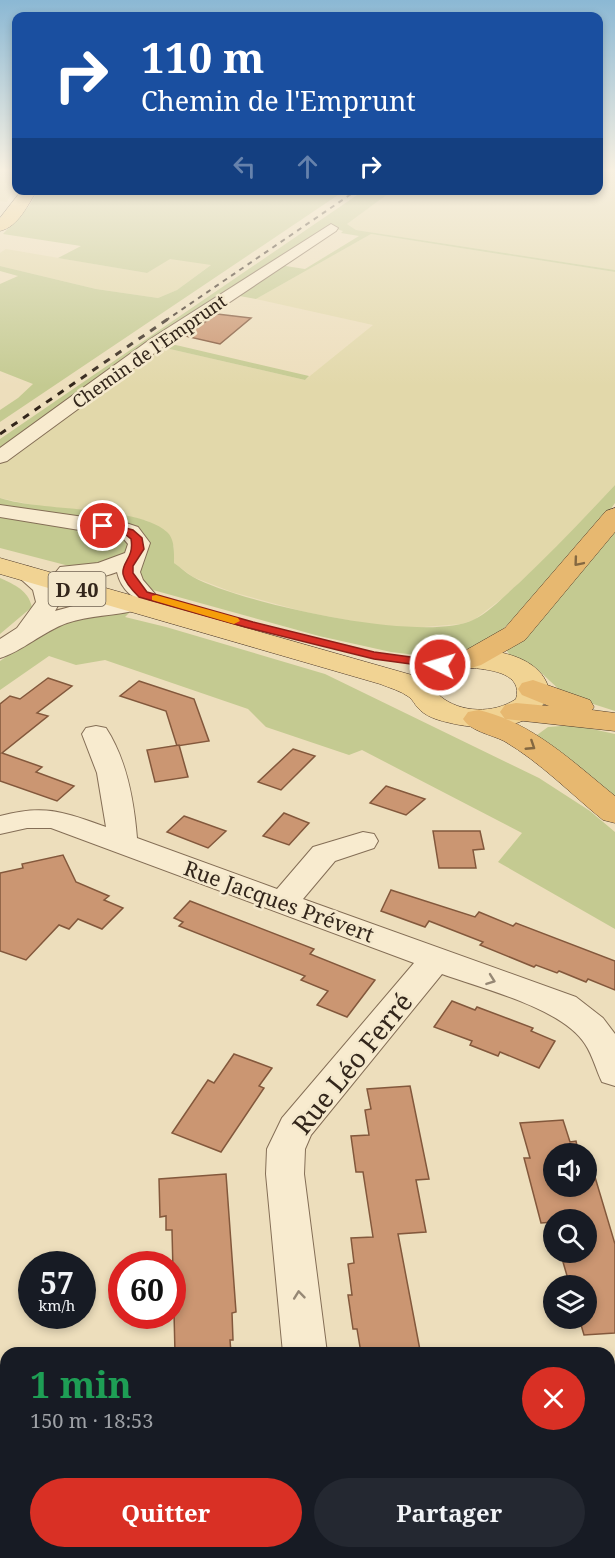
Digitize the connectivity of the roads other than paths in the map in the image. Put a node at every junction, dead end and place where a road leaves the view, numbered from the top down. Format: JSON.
{"nodes":[{"id":1,"x":312,"y":241,"type":"edge"},
{"id":2,"x":0,"y":457,"type":"edge"},
{"id":3,"x":0,"y":511,"type":"edge"},
{"id":4,"x":615,"y":516,"type":"edge"},
{"id":5,"x":0,"y":554,"type":"edge"},
{"id":6,"x":131,"y":558,"type":"junction"},
{"id":7,"x":0,"y":566,"type":"edge"},
{"id":8,"x":68,"y":572,"type":"junction"},
{"id":9,"x":26,"y":573,"type":"junction"},
{"id":10,"x":136,"y":599,"type":"junction"},
{"id":11,"x":27,"y":631,"type":"junction"},
{"id":12,"x":0,"y":650,"type":"edge"},
{"id":13,"x":471,"y":659,"type":"junction"},
{"id":14,"x":440,"y":665,"type":"junction"},
{"id":15,"x":423,"y":693,"type":"junction"},
{"id":16,"x":525,"y":700,"type":"junction"},
{"id":17,"x":479,"y":719,"type":"junction"},
{"id":18,"x":615,"y":721,"type":"edge"},
{"id":19,"x":96,"y":734,"type":"dead end"},
{"id":20,"x":615,"y":813,"type":"edge"},
{"id":21,"x":0,"y":825,"type":"edge"},
{"id":22,"x":363,"y":841,"type":"dead end"},
{"id":23,"x":122,"y":843,"type":"junction"},
{"id":24,"x":283,"y":902,"type":"junction"},
{"id":25,"x":436,"y":959,"type":"junction"},
{"id":26,"x":615,"y":1073,"type":"edge"},
{"id":27,"x":304,"y":1347,"type":"edge"}],
"edges":[{"from":1,"to":2,"type":"street","name":"Chemin de l'Emprunt"},
{"from":3,"to":6,"type":"street"},
{"from":4,"to":13,"type":"highway","one_way":true},
{"from":5,"to":8,"type":"main road","number":"D 40"},
{"from":6,"to":8,"type":"street"},
{"from":6,"to":10,"type":"street"},
{"from":7,"to":9,"type":"main road","number":"D 40"},
{"from":8,"to":10,"type":"main road","number":"D 40"},
{"from":9,"to":10,"type":"main road","number":"D 40"},
{"from":9,"to":11,"type":"street"},
{"from":10,"to":11,"type":"street"},
{"from":10,"to":14,"type":"main road","number":"D 40"},
{"from":10,"to":15,"type":"main road","number":"D 40"},
{"from":11,"to":12,"type":"street"},
{"from":13,"to":14,"type":"main road"},
{"from":13,"to":16,"type":"main road"},
{"from":14,"to":15,"type":"main road"},
{"from":15,"to":17,"type":"main road"},
{"from":16,"to":17,"type":"main road"},
{"from":16,"to":18,"type":"highway"},
{"from":17,"to":20,"type":"highway","one_way":true},
{"from":19,"to":23,"type":"street"},
{"from":21,"to":23,"type":"street","name":"Rue Jacques Prévert"},
{"from":22,"to":24,"type":"street"},
{"from":23,"to":24,"type":"street","name":"Rue Jacques Prévert"},
{"from":24,"to":25,"type":"street","name":"Rue Jacques Prévert"},
{"from":25,"to":26,"type":"street","name":"Rue Jacques Prévert","one_way":true},
{"from":27,"to":25,"type":"street","name":"Rue Léo Ferré","one_way":true}]}
